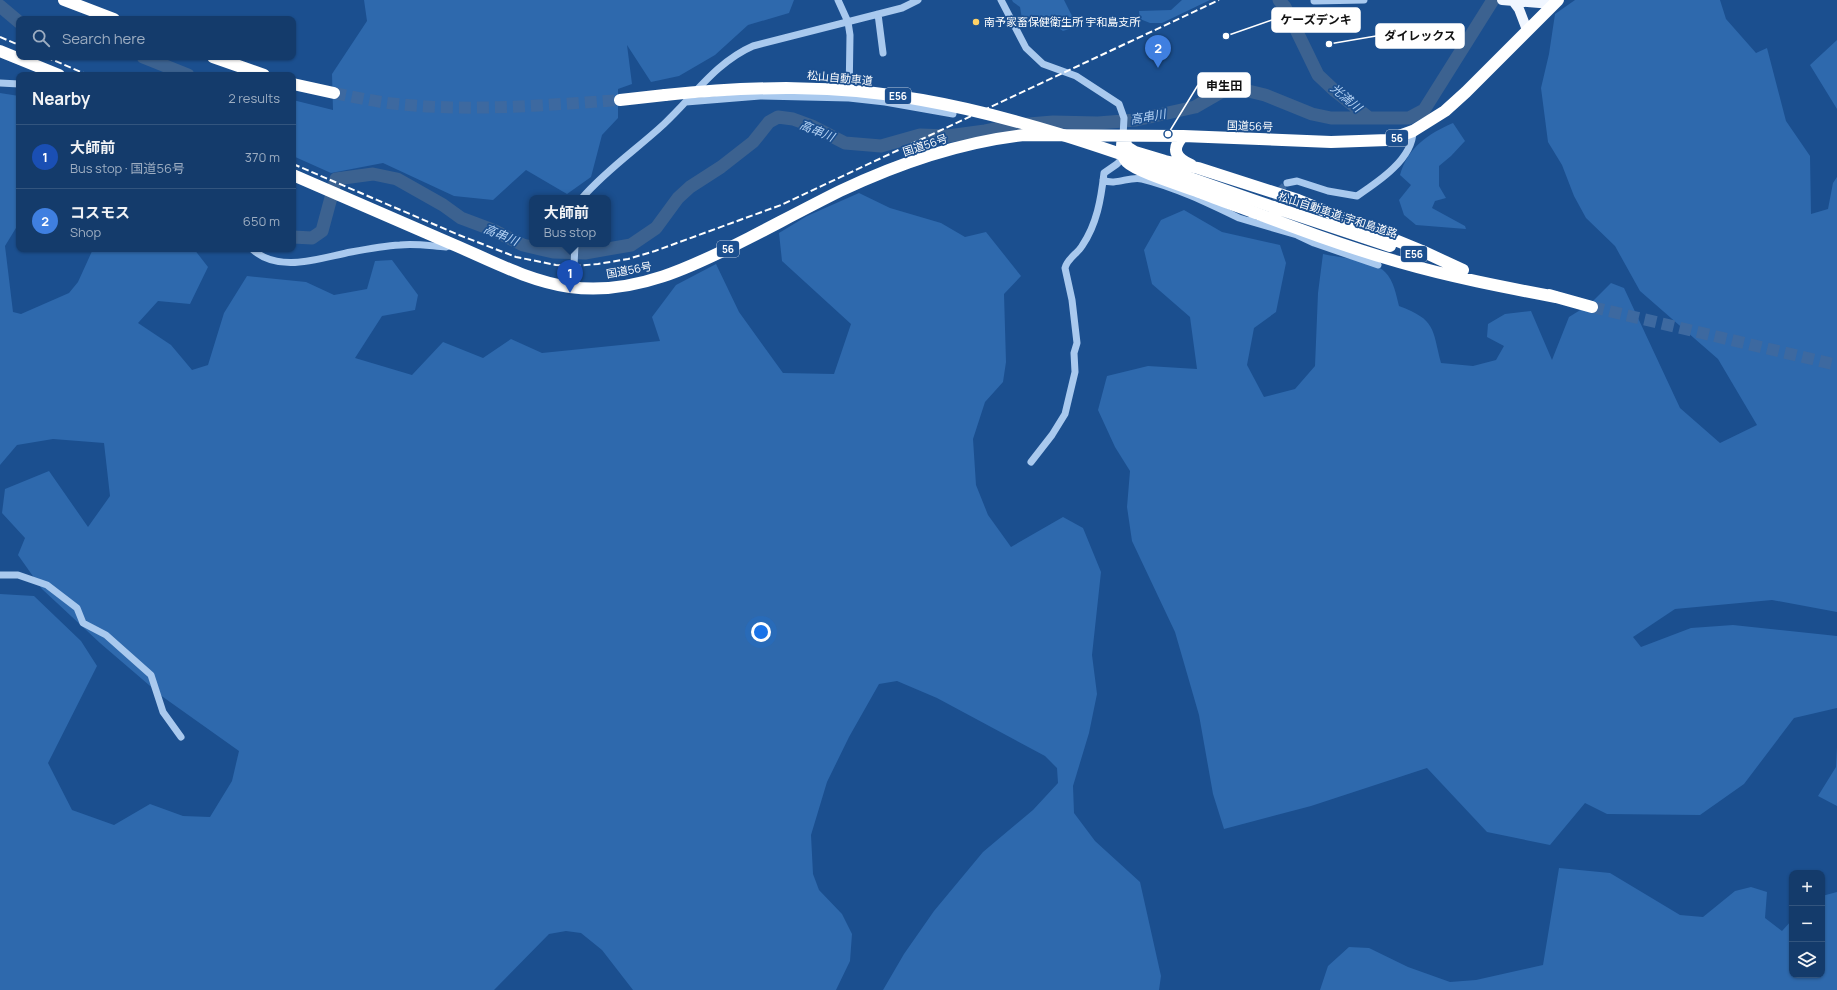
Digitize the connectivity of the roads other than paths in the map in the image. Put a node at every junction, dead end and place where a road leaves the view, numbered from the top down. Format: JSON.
{"nodes":[{"id":1,"x":64,"y":0,"type":"edge"},
{"id":2,"x":838,"y":0,"type":"edge"},
{"id":3,"x":918,"y":0,"type":"edge"},
{"id":4,"x":1000,"y":0,"type":"edge"},
{"id":5,"x":1364,"y":0,"type":"edge"},
{"id":6,"x":1502,"y":0,"type":"edge"},
{"id":7,"x":1314,"y":1,"type":"dead end"},
{"id":8,"x":1513,"y":1,"type":"junction"},
{"id":9,"x":1555,"y":2,"type":"edge"},
{"id":10,"x":878,"y":14,"type":"junction"},
{"id":11,"x":106,"y":16,"type":"edge"},
{"id":12,"x":848,"y":22,"type":"junction"},
{"id":13,"x":1527,"y":30,"type":"junction"},
{"id":14,"x":0,"y":51,"type":"edge"},
{"id":15,"x":883,"y":53,"type":"dead end"},
{"id":16,"x":16,"y":58,"type":"edge"},
{"id":17,"x":22,"y":60,"type":"edge"},
{"id":18,"x":222,"y":60,"type":"edge"},
{"id":19,"x":52,"y":72,"type":"edge"},
{"id":20,"x":256,"y":72,"type":"edge"},
{"id":21,"x":0,"y":83,"type":"edge"},
{"id":22,"x":16,"y":84,"type":"edge"},
{"id":23,"x":296,"y":85,"type":"edge"},
{"id":24,"x":334,"y":93,"type":"tunnel mouth"},
{"id":25,"x":849,"y":98,"type":"junction"},
{"id":26,"x":620,"y":100,"type":"tunnel mouth"},
{"id":27,"x":686,"y":102,"type":"junction"},
{"id":28,"x":953,"y":114,"type":"dead end"},
{"id":29,"x":1413,"y":131,"type":"junction"},
{"id":30,"x":1123,"y":132,"type":"junction"},
{"id":31,"x":1183,"y":136,"type":"junction"},
{"id":32,"x":1126,"y":154,"type":"junction"},
{"id":33,"x":1198,"y":168,"type":"junction"},
{"id":34,"x":296,"y":176,"type":"edge"},
{"id":35,"x":1103,"y":180,"type":"junction"},
{"id":36,"x":1287,"y":183,"type":"dead end"},
{"id":37,"x":585,"y":195,"type":"edge"},
{"id":38,"x":454,"y":244,"type":"junction"},
{"id":39,"x":575,"y":247,"type":"edge"},
{"id":40,"x":255,"y":252,"type":"edge"},
{"id":41,"x":1378,"y":265,"type":"dead end"},
{"id":42,"x":1463,"y":270,"type":"junction"},
{"id":43,"x":570,"y":287,"type":"junction"},
{"id":44,"x":1556,"y":297,"type":"junction"},
{"id":45,"x":1592,"y":307,"type":"tunnel mouth"},
{"id":46,"x":1032,"y":462,"type":"dead end"},
{"id":47,"x":0,"y":575,"type":"edge"},
{"id":48,"x":181,"y":737,"type":"dead end"}],
"edges":[{"from":1,"to":11,"type":"highway"},
{"from":2,"to":12,"type":"street"},
{"from":3,"to":10,"type":"street"},
{"from":4,"to":30,"type":"street"},
{"from":5,"to":7,"type":"street"},
{"from":6,"to":8,"type":"main road"},
{"from":8,"to":9,"type":"main road"},
{"from":8,"to":13,"type":"main road"},
{"from":9,"to":13,"type":"highway","name":"国道56号","number":"56"},
{"from":10,"to":12,"type":"street"},
{"from":10,"to":15,"type":"street"},
{"from":12,"to":25,"type":"street"},
{"from":12,"to":27,"type":"street"},
{"from":13,"to":29,"type":"highway","name":"国道56号","number":"56"},
{"from":14,"to":16,"type":"highway"},
{"from":17,"to":19,"type":"highway"},
{"from":18,"to":20,"type":"highway"},
{"from":21,"to":22,"type":"street"},
{"from":23,"to":24,"type":"highway"},
{"from":25,"to":27,"type":"street"},
{"from":25,"to":28,"type":"street"},
{"from":26,"to":32,"type":"highway","name":"松山自動車道","number":"E56","bridge":true},
{"from":27,"to":37,"type":"street"},
{"from":29,"to":31,"type":"highway","name":"国道56号","number":"56"},
{"from":29,"to":36,"type":"street"},
{"from":30,"to":31,"type":"highway","name":"国道56号","number":"56"},
{"from":30,"to":32,"type":"highway"},
{"from":30,"to":43,"type":"highway","name":"国道56号","number":"56"},
{"from":31,"to":33,"type":"highway"},
{"from":32,"to":33,"type":"highway"},
{"from":32,"to":35,"type":"street"},
{"from":32,"to":42,"type":"highway","name":"松山自動車道;宇和島道路","number":"E56","bridge":true},
{"from":32,"to":44,"type":"highway"},
{"from":33,"to":42,"type":"highway"},
{"from":34,"to":38,"type":"highway","name":"国道56号","number":"56"},
{"from":35,"to":41,"type":"street"},
{"from":35,"to":46,"type":"street"},
{"from":38,"to":40,"type":"street"},
{"from":38,"to":43,"type":"highway","name":"国道56号","number":"56"},
{"from":39,"to":43,"type":"street"},
{"from":42,"to":44,"type":"highway","name":"松山自動車道;宇和島道路","number":"E56"},
{"from":44,"to":45,"type":"highway","name":"松山自動車道;宇和島道路","number":"E56"},
{"from":47,"to":48,"type":"street"}]}
